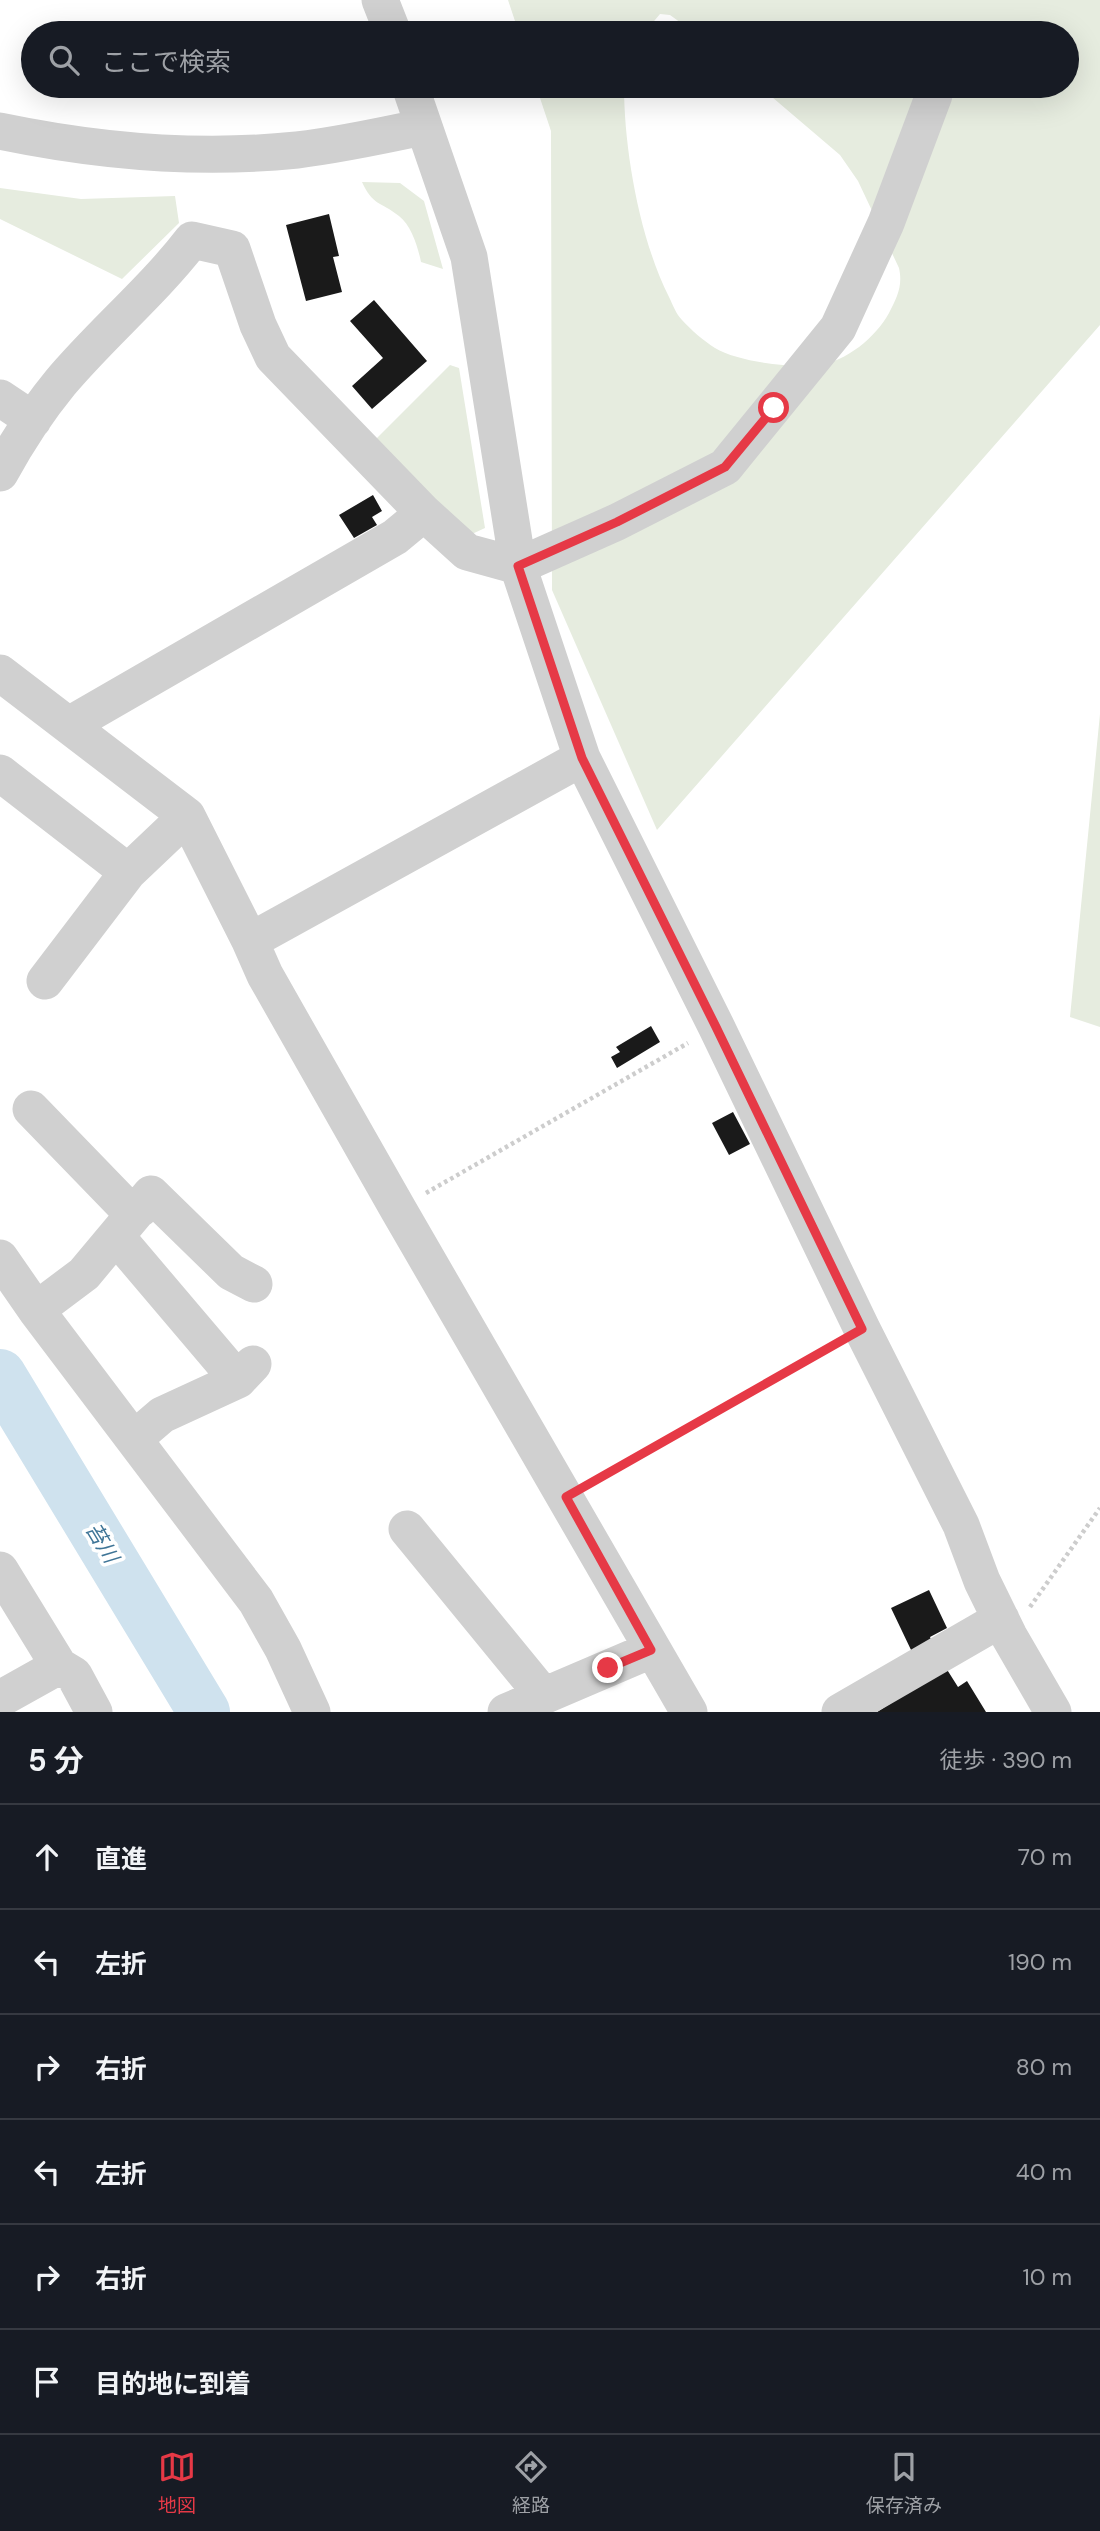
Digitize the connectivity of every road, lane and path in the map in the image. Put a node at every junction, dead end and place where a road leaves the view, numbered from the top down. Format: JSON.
{"nodes":[{"id":1,"x":380,"y":0,"type":"edge"},
{"id":2,"x":388,"y":21,"type":"edge"},
{"id":3,"x":414,"y":98,"type":"edge"},
{"id":4,"x":933,"y":98,"type":"edge"},
{"id":5,"x":423,"y":127,"type":"junction"},
{"id":6,"x":0,"y":131,"type":"edge"},
{"id":7,"x":0,"y":398,"type":"edge"},
{"id":8,"x":33,"y":420,"type":"junction"},
{"id":9,"x":0,"y":474,"type":"edge"},
{"id":10,"x":424,"y":513,"type":"junction"},
{"id":11,"x":518,"y":566,"type":"junction"},
{"id":12,"x":0,"y":673,"type":"edge"},
{"id":13,"x":69,"y":725,"type":"junction"},
{"id":14,"x":582,"y":758,"type":"junction"},
{"id":15,"x":0,"y":774,"type":"edge"},
{"id":16,"x":187,"y":816,"type":"junction"},
{"id":17,"x":128,"y":872,"type":"junction"},
{"id":18,"x":250,"y":941,"type":"junction"},
{"id":19,"x":45,"y":981,"type":"dead end"},
{"id":20,"x":716,"y":1027,"type":"junction"},
{"id":21,"x":31,"y":1109,"type":"dead end"},
{"id":22,"x":140,"y":1209,"type":"junction"},
{"id":23,"x":398,"y":1209,"type":"junction"},
{"id":24,"x":115,"y":1240,"type":"junction"},
{"id":25,"x":0,"y":1258,"type":"edge"},
{"id":26,"x":254,"y":1284,"type":"dead end"},
{"id":27,"x":36,"y":1310,"type":"junction"},
{"id":28,"x":862,"y":1329,"type":"junction"},
{"id":29,"x":134,"y":1439,"type":"junction"},
{"id":30,"x":566,"y":1497,"type":"junction"},
{"id":31,"x":1100,"y":1508,"type":"edge"},
{"id":32,"x":407,"y":1529,"type":"dead end"},
{"id":33,"x":0,"y":1570,"type":"edge"},
{"id":34,"x":1011,"y":1639,"type":"junction"},
{"id":35,"x":651,"y":1650,"type":"junction"},
{"id":36,"x":59,"y":1666,"type":"junction"},
{"id":37,"x":543,"y":1695,"type":"junction"},
{"id":38,"x":0,"y":1699,"type":"edge"},
{"id":39,"x":94,"y":1712,"type":"edge"},
{"id":40,"x":312,"y":1712,"type":"edge"},
{"id":41,"x":506,"y":1712,"type":"edge"},
{"id":42,"x":689,"y":1712,"type":"edge"},
{"id":43,"x":840,"y":1712,"type":"edge"},
{"id":44,"x":1021,"y":1712,"type":"edge"},
{"id":45,"x":1053,"y":1712,"type":"edge"}],
"edges":[{"from":1,"to":2,"type":"street"},
{"from":3,"to":5,"type":"street"},
{"from":4,"to":11,"type":"street"},
{"from":5,"to":6,"type":"street"},
{"from":5,"to":11,"type":"street"},
{"from":7,"to":8,"type":"street"},
{"from":8,"to":9,"type":"street"},
{"from":8,"to":10,"type":"street"},
{"from":10,"to":11,"type":"street"},
{"from":10,"to":13,"type":"street"},
{"from":11,"to":14,"type":"street"},
{"from":12,"to":13,"type":"street"},
{"from":13,"to":16,"type":"street"},
{"from":14,"to":18,"type":"street"},
{"from":14,"to":20,"type":"street"},
{"from":15,"to":17,"type":"street"},
{"from":16,"to":17,"type":"street"},
{"from":16,"to":18,"type":"street"},
{"from":17,"to":19,"type":"street"},
{"from":18,"to":23,"type":"street"},
{"from":20,"to":23,"type":"path"},
{"from":20,"to":28,"type":"street"},
{"from":21,"to":22,"type":"street"},
{"from":22,"to":24,"type":"street"},
{"from":22,"to":26,"type":"street"},
{"from":23,"to":30,"type":"street"},
{"from":24,"to":27,"type":"street"},
{"from":24,"to":29,"type":"street"},
{"from":25,"to":27,"type":"street"},
{"from":27,"to":29,"type":"street"},
{"from":28,"to":30,"type":"path"},
{"from":28,"to":34,"type":"street"},
{"from":29,"to":40,"type":"street"},
{"from":30,"to":35,"type":"street"},
{"from":31,"to":34,"type":"path"},
{"from":32,"to":37,"type":"street"},
{"from":33,"to":36,"type":"street"},
{"from":34,"to":43,"type":"street"},
{"from":34,"to":44,"type":"street"},
{"from":34,"to":45,"type":"street"},
{"from":35,"to":37,"type":"street"},
{"from":35,"to":42,"type":"street"},
{"from":36,"to":38,"type":"street"},
{"from":36,"to":39,"type":"street"},
{"from":37,"to":41,"type":"street"}]}
